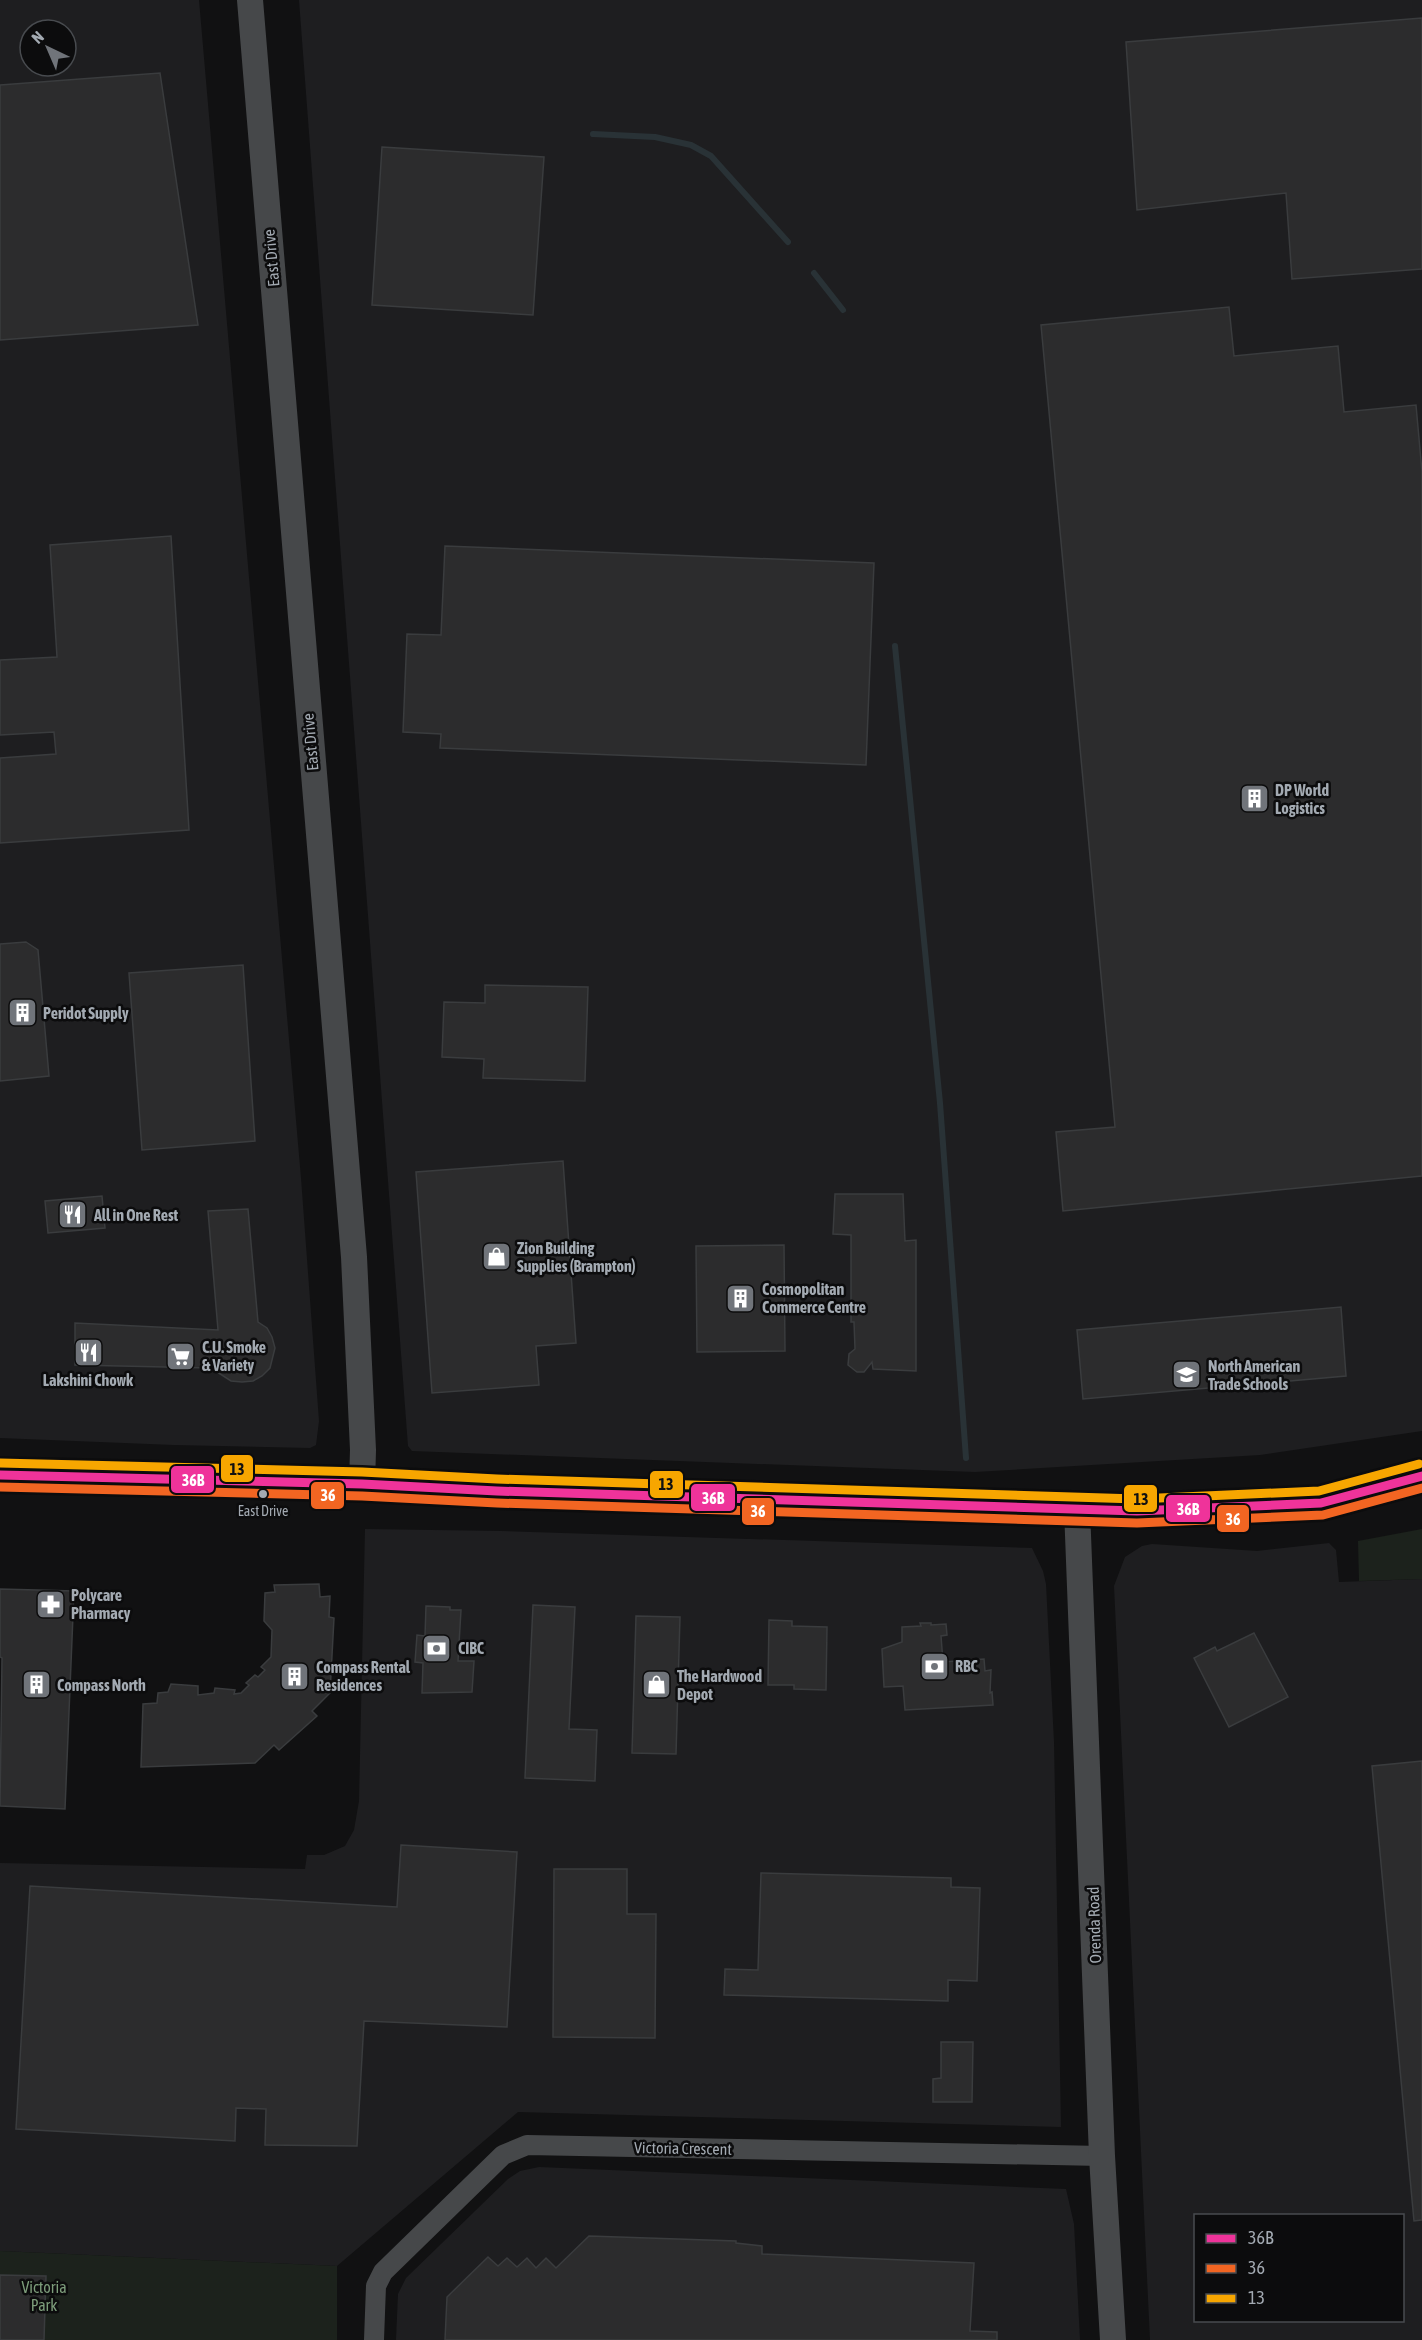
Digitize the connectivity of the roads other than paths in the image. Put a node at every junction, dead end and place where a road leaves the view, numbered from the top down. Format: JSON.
{"nodes":[{"id":1,"x":250,"y":0,"type":"edge"},
{"id":2,"x":0,"y":1475,"type":"edge"},
{"id":3,"x":1422,"y":1476,"type":"edge"},
{"id":4,"x":362,"y":1484,"type":"junction"},
{"id":5,"x":1077,"y":1509,"type":"junction"},
{"id":6,"x":1102,"y":2156,"type":"junction"},
{"id":7,"x":374,"y":2340,"type":"edge"},
{"id":8,"x":1113,"y":2340,"type":"edge"}],
"edges":[{"from":1,"to":4,"type":"street","name":"East Drive"},
{"from":2,"to":4,"type":"main road"},
{"from":3,"to":5,"type":"main road"},
{"from":4,"to":5,"type":"main road"},
{"from":5,"to":6,"type":"street","name":"Orenda Road"},
{"from":6,"to":7,"type":"street","name":"Victoria Crescent"},
{"from":6,"to":8,"type":"street","name":"Orenda Road"}]}
